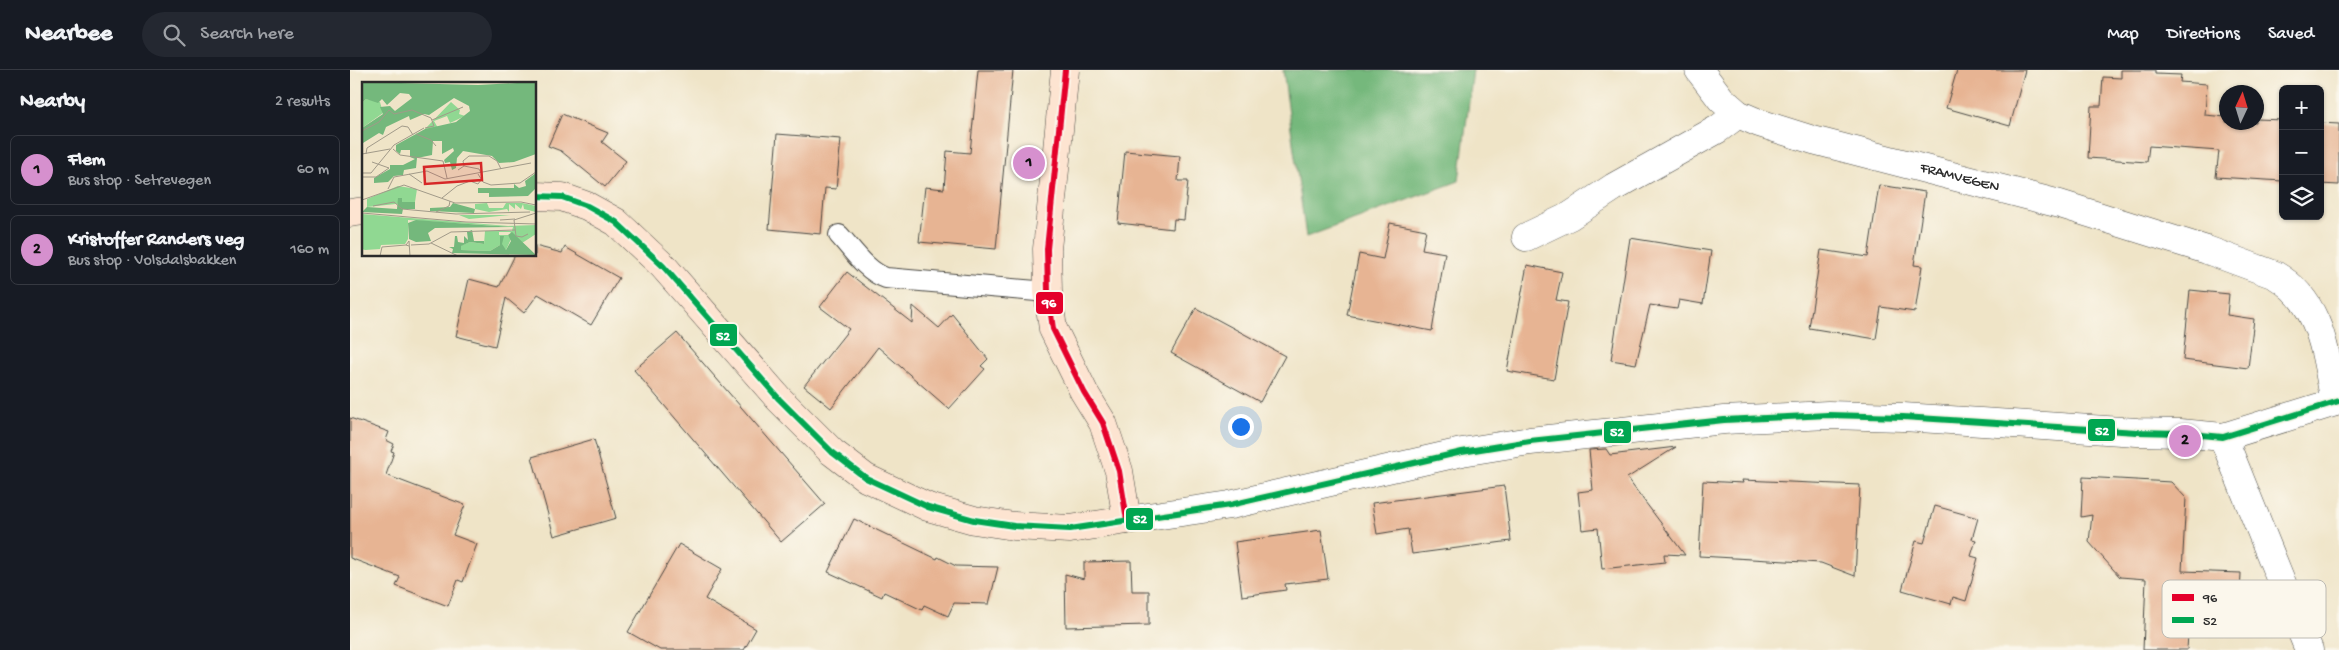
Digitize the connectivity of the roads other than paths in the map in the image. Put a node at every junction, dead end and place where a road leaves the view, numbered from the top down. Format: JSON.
{"nodes":[{"id":1,"x":1065,"y":70,"type":"edge"},
{"id":2,"x":1699,"y":70,"type":"edge"},
{"id":3,"x":1738,"y":114,"type":"junction"},
{"id":4,"x":536,"y":196,"type":"edge"},
{"id":5,"x":839,"y":235,"type":"dead end"},
{"id":6,"x":1526,"y":237,"type":"dead end"},
{"id":7,"x":1048,"y":292,"type":"junction"},
{"id":8,"x":2337,"y":402,"type":"edge"},
{"id":9,"x":2223,"y":437,"type":"junction"},
{"id":10,"x":1127,"y":520,"type":"junction"},
{"id":11,"x":2281,"y":580,"type":"edge"},
{"id":12,"x":2304,"y":638,"type":"edge"},
{"id":13,"x":2309,"y":650,"type":"edge"}],
"edges":[{"from":1,"to":7,"type":"street"},
{"from":2,"to":3,"type":"street"},
{"from":3,"to":6,"type":"street"},
{"from":3,"to":8,"type":"street","name":"FRAMVEGEN"},
{"from":4,"to":10,"type":"street"},
{"from":5,"to":7,"type":"lane"},
{"from":7,"to":10,"type":"street"},
{"from":8,"to":9,"type":"street"},
{"from":9,"to":10,"type":"street"},
{"from":9,"to":11,"type":"street"},
{"from":12,"to":13,"type":"street"}]}
